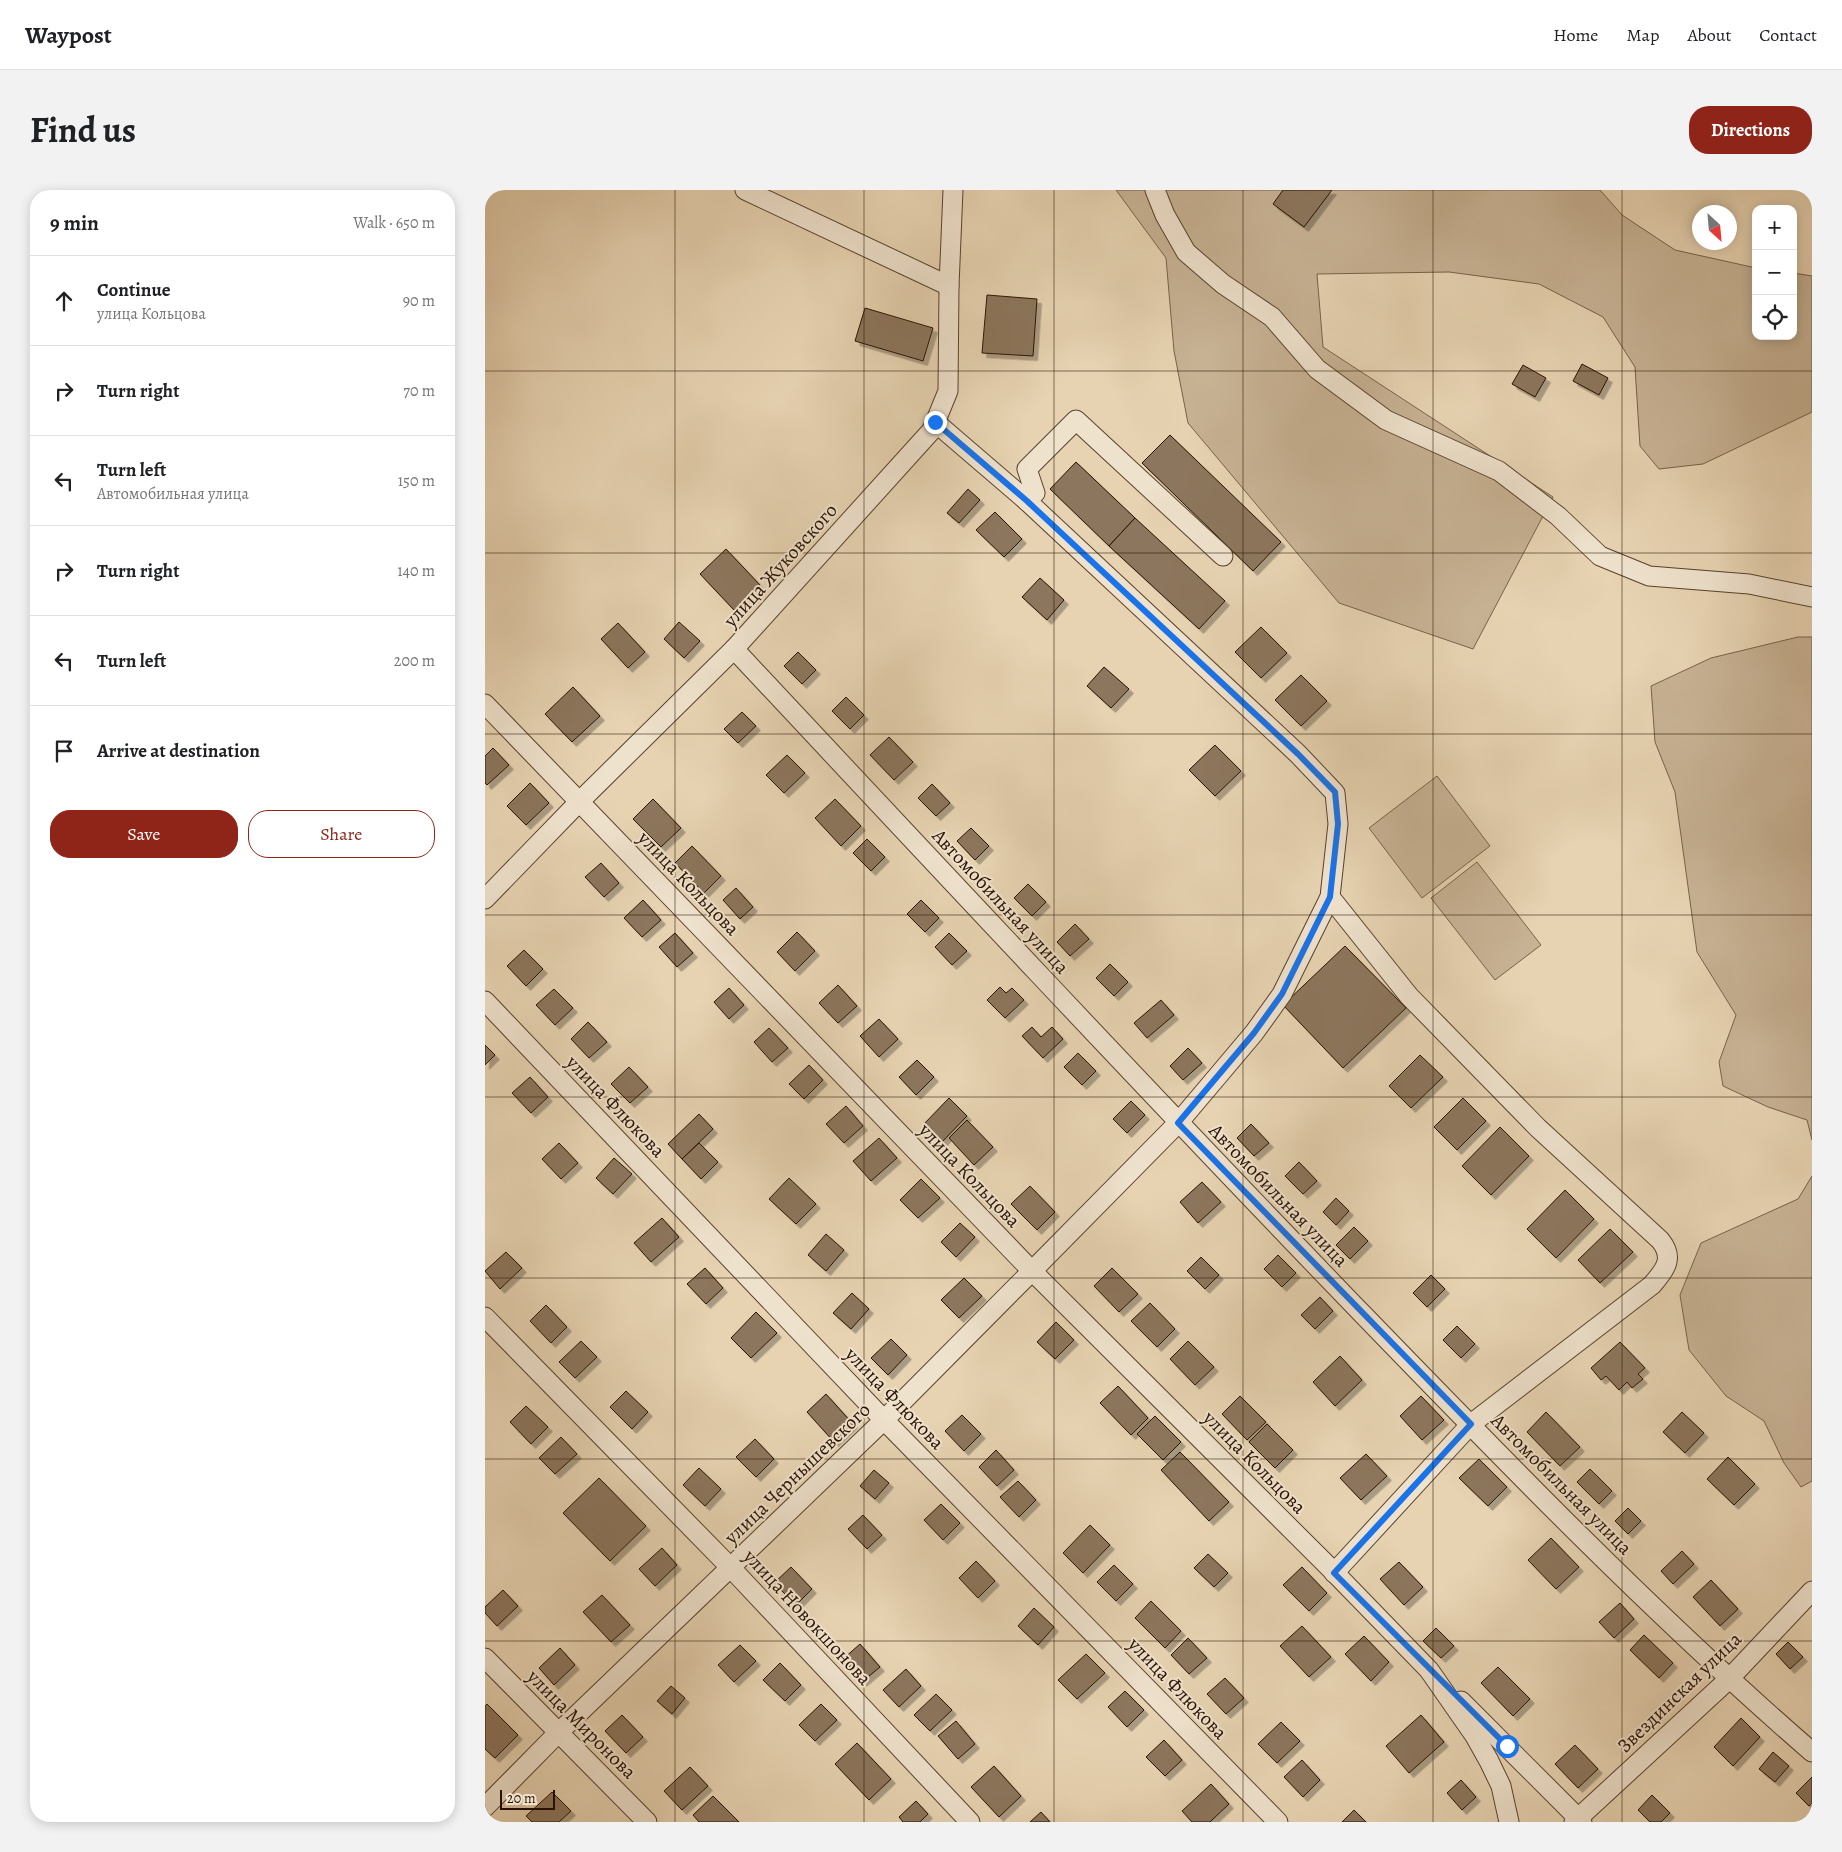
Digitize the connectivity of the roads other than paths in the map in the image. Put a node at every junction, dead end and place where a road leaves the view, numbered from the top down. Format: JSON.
{"nodes":[{"id":1,"x":745,"y":190,"type":"edge"},
{"id":2,"x":953,"y":190,"type":"edge"},
{"id":3,"x":1155,"y":190,"type":"edge"},
{"id":4,"x":949,"y":286,"type":"junction"},
{"id":5,"x":935,"y":422,"type":"junction"},
{"id":6,"x":1027,"y":501,"type":"junction"},
{"id":7,"x":1223,"y":556,"type":"dead end"},
{"id":8,"x":1812,"y":597,"type":"edge"},
{"id":9,"x":734,"y":649,"type":"junction"},
{"id":10,"x":485,"y":704,"type":"edge"},
{"id":11,"x":579,"y":802,"type":"junction"},
{"id":12,"x":1330,"y":897,"type":"junction"},
{"id":13,"x":485,"y":899,"type":"edge"},
{"id":14,"x":485,"y":1001,"type":"edge"},
{"id":15,"x":1178,"y":1123,"type":"junction"},
{"id":16,"x":1032,"y":1271,"type":"junction"},
{"id":17,"x":485,"y":1317,"type":"edge"},
{"id":18,"x":884,"y":1420,"type":"junction"},
{"id":19,"x":1471,"y":1424,"type":"junction"},
{"id":20,"x":731,"y":1568,"type":"junction"},
{"id":21,"x":1334,"y":1573,"type":"junction"},
{"id":22,"x":1812,"y":1592,"type":"edge"},
{"id":23,"x":485,"y":1658,"type":"edge"},
{"id":24,"x":1429,"y":1670,"type":"junction"},
{"id":25,"x":1728,"y":1680,"type":"junction"},
{"id":26,"x":559,"y":1732,"type":"junction"},
{"id":27,"x":1812,"y":1752,"type":"edge"},
{"id":28,"x":485,"y":1808,"type":"edge"},
{"id":29,"x":1578,"y":1821,"type":"edge"},
{"id":30,"x":647,"y":1822,"type":"edge"},
{"id":31,"x":970,"y":1822,"type":"edge"},
{"id":32,"x":1278,"y":1822,"type":"edge"},
{"id":33,"x":1509,"y":1822,"type":"edge"}],
"edges":[{"from":1,"to":4,"type":"street"},
{"from":2,"to":4,"type":"street","name":"улица Жуковского"},
{"from":3,"to":8,"type":"street"},
{"from":4,"to":5,"type":"street","name":"улица Жуковского"},
{"from":5,"to":6,"type":"street"},
{"from":5,"to":9,"type":"street","name":"улица Жуковского"},
{"from":6,"to":7,"type":"street"},
{"from":6,"to":12,"type":"street"},
{"from":9,"to":11,"type":"street","name":"улица Жуковского"},
{"from":9,"to":15,"type":"street","name":"Автомобильная улица"},
{"from":10,"to":11,"type":"street","name":"улица Кольцова"},
{"from":11,"to":13,"type":"street","name":"улица Жуковского"},
{"from":11,"to":16,"type":"street","name":"улица Кольцова"},
{"from":12,"to":15,"type":"street","name":"улица Чернышевского"},
{"from":12,"to":19,"type":"street"},
{"from":14,"to":18,"type":"street","name":"улица Флюкова"},
{"from":15,"to":16,"type":"street","name":"улица Чернышевского"},
{"from":15,"to":19,"type":"street","name":"Автомобильная улица"},
{"from":16,"to":18,"type":"street","name":"улица Чернышевского"},
{"from":16,"to":21,"type":"street","name":"улица Кольцова"},
{"from":17,"to":20,"type":"street","name":"улица Новокшонова"},
{"from":18,"to":20,"type":"street","name":"улица Чернышевского"},
{"from":18,"to":32,"type":"street","name":"улица Флюкова"},
{"from":19,"to":21,"type":"street"},
{"from":19,"to":25,"type":"street","name":"Автомобильная улица"},
{"from":20,"to":26,"type":"street","name":"улица Чернышевского"},
{"from":20,"to":31,"type":"street","name":"улица Новокшонова"},
{"from":21,"to":24,"type":"street","name":"улица Кольцова"},
{"from":22,"to":25,"type":"street","name":"Звездинская улица"},
{"from":23,"to":26,"type":"street","name":"улица Миронова"},
{"from":24,"to":29,"type":"street","name":"улица Кольцова"},
{"from":24,"to":33,"type":"street","name":"улица Кольцова"},
{"from":25,"to":27,"type":"street","name":"Автомобильная улица"},
{"from":25,"to":29,"type":"street","name":"Звездинская улица"},
{"from":26,"to":28,"type":"street","name":"улица Чернышевского"},
{"from":26,"to":30,"type":"street","name":"улица Миронова"}]}
